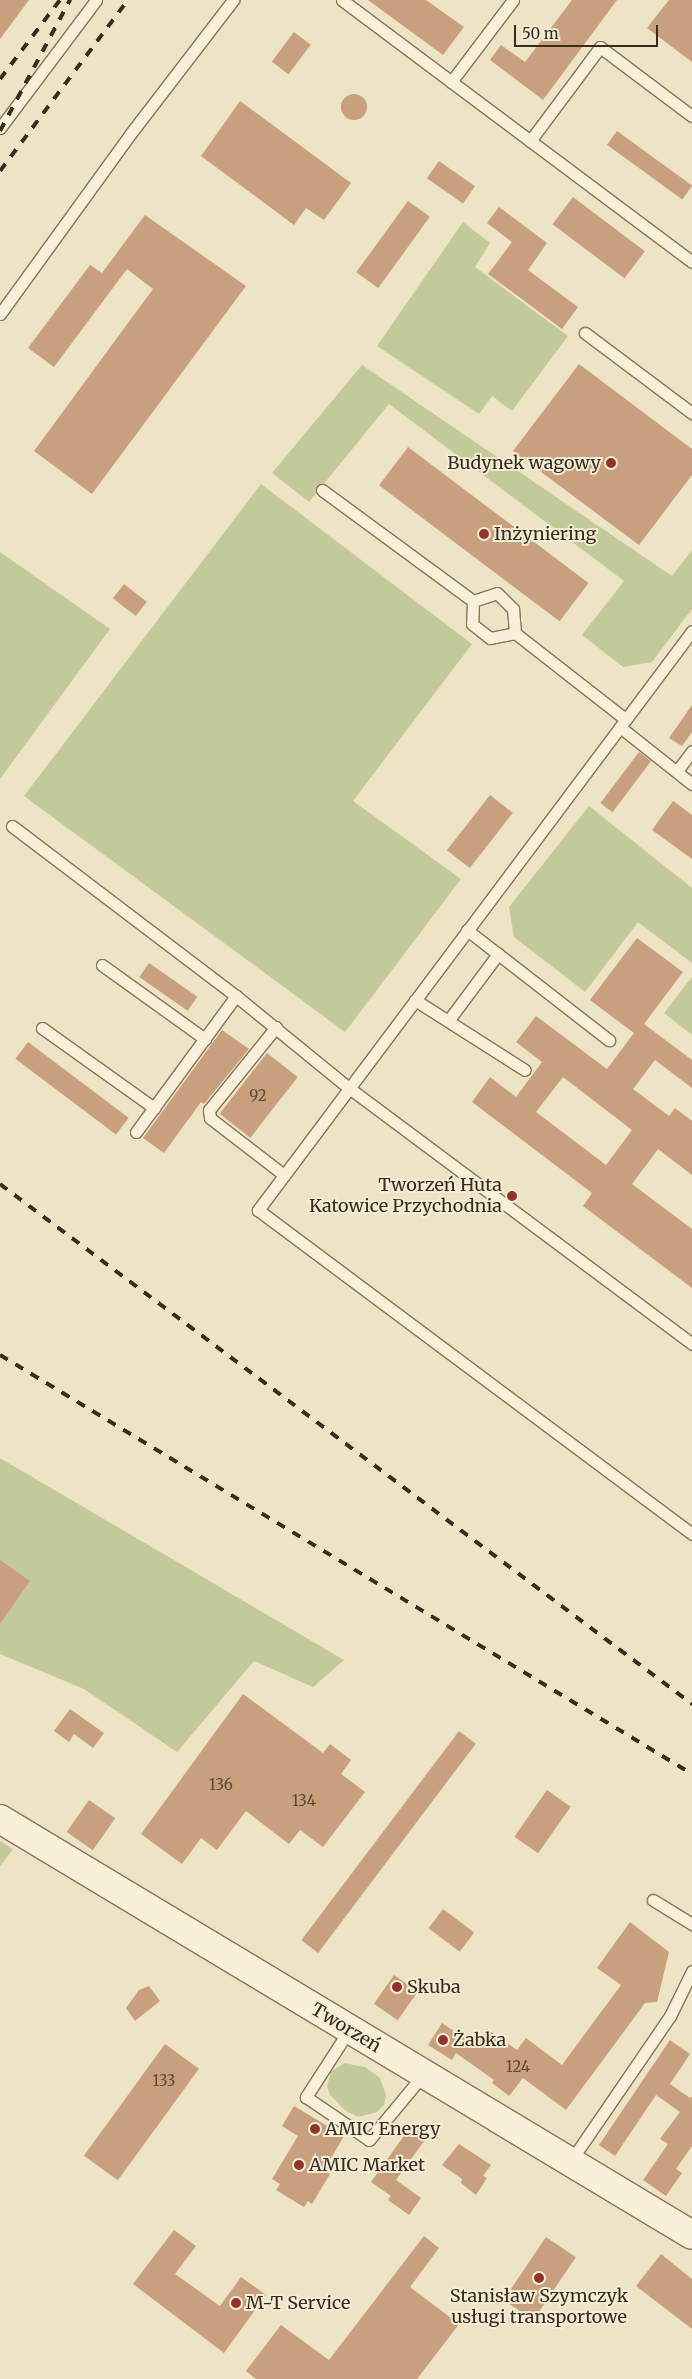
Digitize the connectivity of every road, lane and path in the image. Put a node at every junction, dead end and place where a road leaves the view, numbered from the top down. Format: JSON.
{"nodes":[{"id":1,"x":96,"y":0,"type":"edge"},
{"id":2,"x":232,"y":0,"type":"edge"},
{"id":3,"x":342,"y":0,"type":"edge"},
{"id":4,"x":513,"y":0,"type":"edge"},
{"id":5,"x":451,"y":82,"type":"junction"},
{"id":6,"x":692,"y":116,"type":"edge"},
{"id":7,"x":0,"y":128,"type":"edge"},
{"id":8,"x":530,"y":141,"type":"junction"},
{"id":9,"x":692,"y":262,"type":"edge"},
{"id":10,"x":0,"y":314,"type":"edge"},
{"id":11,"x":585,"y":334,"type":"dead end"},
{"id":12,"x":692,"y":412,"type":"edge"},
{"id":13,"x":322,"y":490,"type":"dead end"},
{"id":14,"x":473,"y":601,"type":"junction"},
{"id":15,"x":692,"y":631,"type":"edge"},
{"id":16,"x":515,"y":633,"type":"junction"},
{"id":17,"x":623,"y":723,"type":"junction"},
{"id":18,"x":692,"y":752,"type":"edge"},
{"id":19,"x":677,"y":771,"type":"junction"},
{"id":20,"x":692,"y":784,"type":"edge"},
{"id":21,"x":12,"y":826,"type":"dead end"},
{"id":22,"x":467,"y":930,"type":"junction"},
{"id":23,"x":498,"y":954,"type":"junction"},
{"id":24,"x":102,"y":965,"type":"dead end"},
{"id":25,"x":236,"y":996,"type":"junction"},
{"id":26,"x":415,"y":1000,"type":"junction"},
{"id":27,"x":448,"y":1021,"type":"junction"},
{"id":28,"x":42,"y":1028,"type":"dead end"},
{"id":29,"x":276,"y":1028,"type":"junction"},
{"id":30,"x":205,"y":1039,"type":"junction"},
{"id":31,"x":609,"y":1040,"type":"dead end"},
{"id":32,"x":525,"y":1070,"type":"dead end"},
{"id":33,"x":349,"y":1088,"type":"junction"},
{"id":34,"x":154,"y":1108,"type":"junction"},
{"id":35,"x":136,"y":1132,"type":"dead end"},
{"id":36,"x":284,"y":1175,"type":"junction"},
{"id":37,"x":692,"y":1344,"type":"edge"},
{"id":38,"x":692,"y":1534,"type":"edge"},
{"id":39,"x":0,"y":1819,"type":"edge"},
{"id":40,"x":653,"y":1900,"type":"dead end"},
{"id":41,"x":692,"y":1924,"type":"edge"},
{"id":42,"x":692,"y":1971,"type":"edge"},
{"id":43,"x":349,"y":2030,"type":"junction"},
{"id":44,"x":423,"y":2075,"type":"junction"},
{"id":45,"x":569,"y":2163,"type":"junction"},
{"id":46,"x":692,"y":2235,"type":"edge"}],
"edges":[{"from":1,"to":7,"type":"lane"},
{"from":2,"to":10,"type":"lane"},
{"from":3,"to":5,"type":"lane"},
{"from":4,"to":5,"type":"lane"},
{"from":5,"to":8,"type":"lane"},
{"from":6,"to":8,"type":"lane"},
{"from":8,"to":9,"type":"lane"},
{"from":11,"to":12,"type":"lane"},
{"from":13,"to":14,"type":"lane"},
{"from":14,"to":16,"type":"lane"},
{"from":14,"to":16,"type":"lane"},
{"from":15,"to":17,"type":"lane"},
{"from":16,"to":17,"type":"lane"},
{"from":17,"to":19,"type":"lane"},
{"from":17,"to":22,"type":"lane"},
{"from":18,"to":19,"type":"lane"},
{"from":19,"to":20,"type":"lane"},
{"from":21,"to":25,"type":"lane"},
{"from":22,"to":23,"type":"lane"},
{"from":22,"to":26,"type":"lane"},
{"from":23,"to":27,"type":"lane"},
{"from":23,"to":31,"type":"lane"},
{"from":24,"to":30,"type":"lane"},
{"from":25,"to":29,"type":"lane"},
{"from":25,"to":30,"type":"lane"},
{"from":26,"to":27,"type":"lane"},
{"from":26,"to":33,"type":"lane"},
{"from":27,"to":32,"type":"lane"},
{"from":28,"to":34,"type":"lane"},
{"from":29,"to":33,"type":"lane"},
{"from":29,"to":36,"type":"lane"},
{"from":30,"to":34,"type":"lane"},
{"from":33,"to":36,"type":"lane"},
{"from":33,"to":37,"type":"lane"},
{"from":34,"to":35,"type":"lane"},
{"from":36,"to":38,"type":"lane"},
{"from":39,"to":43,"type":"street","name":"Tworzeń"},
{"from":40,"to":41,"type":"lane"},
{"from":42,"to":45,"type":"lane"},
{"from":43,"to":44,"type":"street","name":"Tworzeń"},
{"from":43,"to":44,"type":"lane"},
{"from":44,"to":45,"type":"street","name":"Tworzeń"},
{"from":45,"to":46,"type":"street","name":"Tworzeń"}]}
